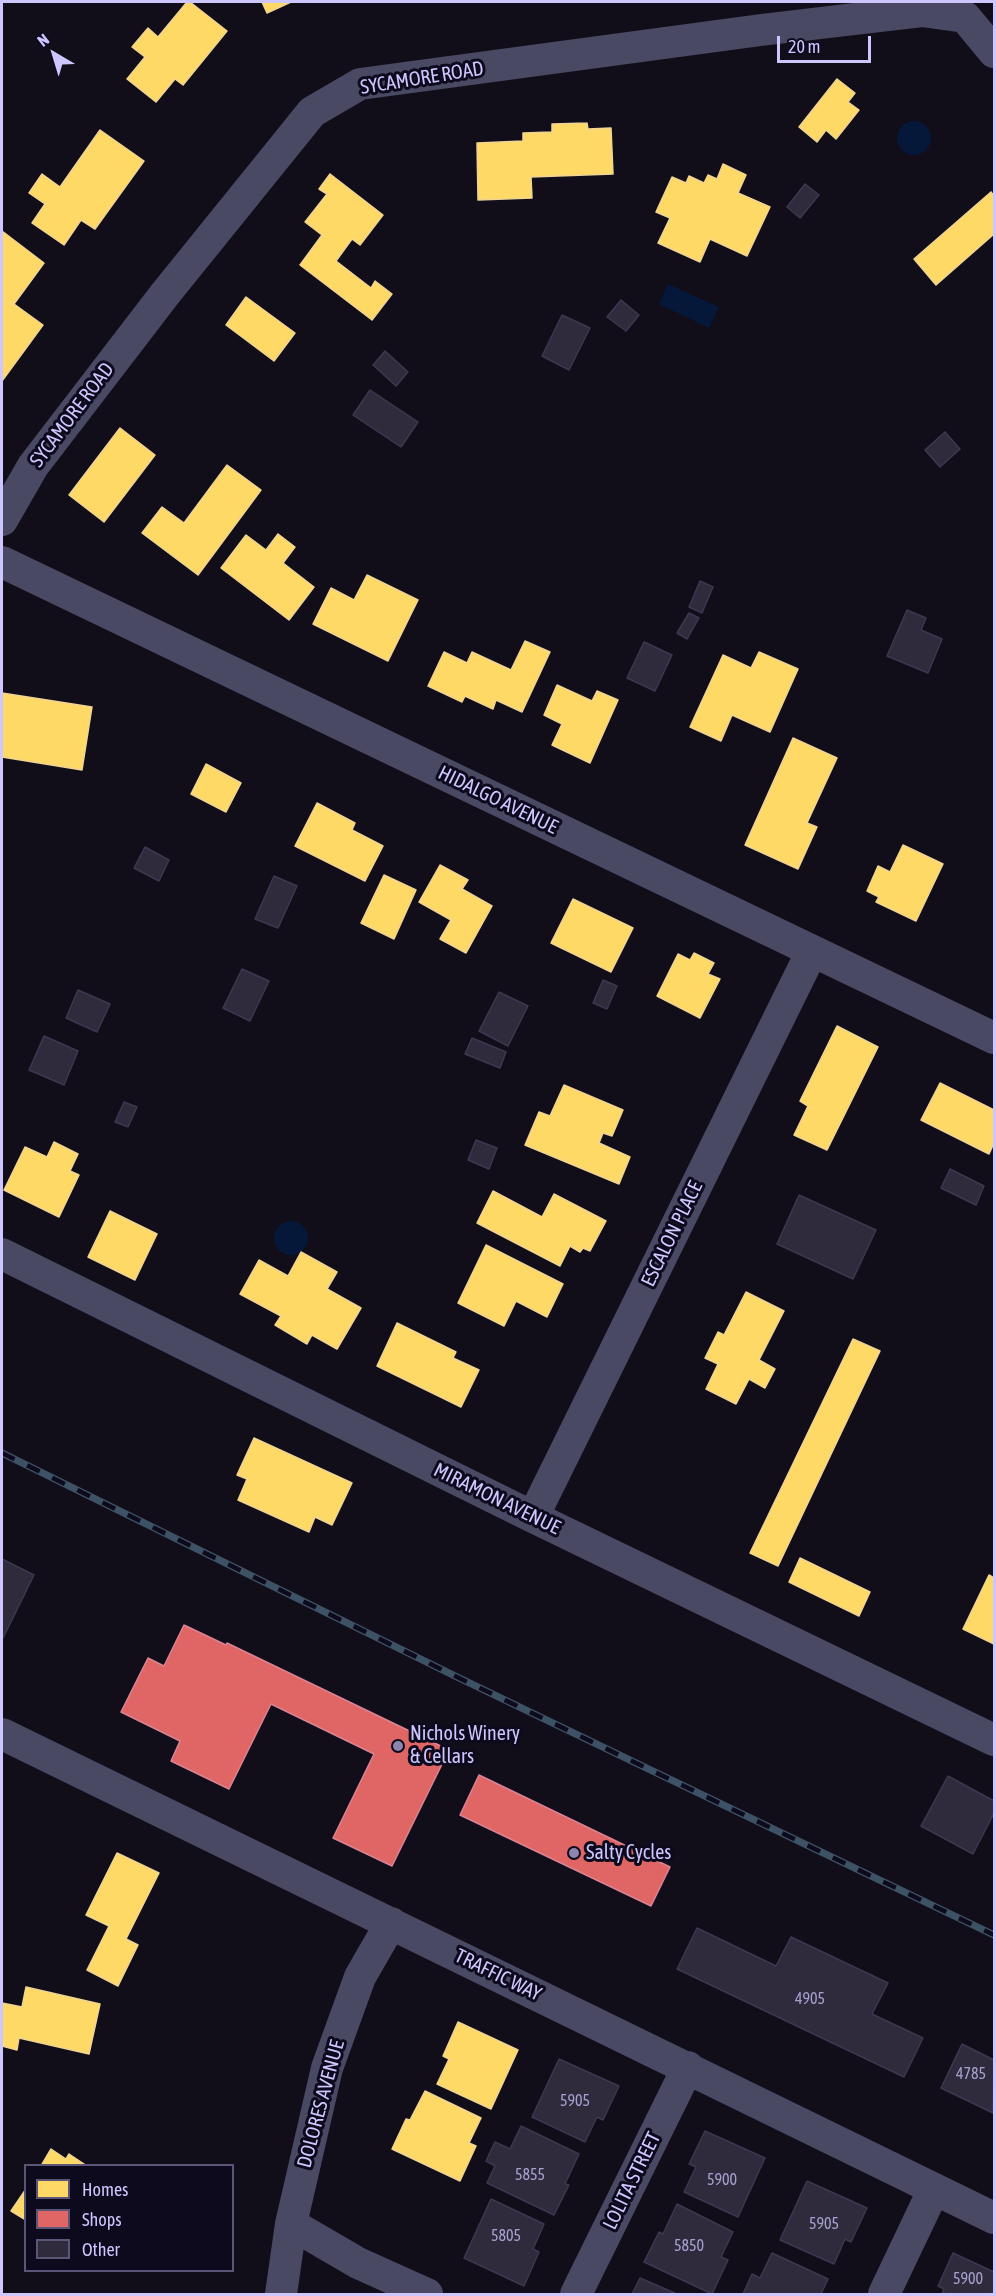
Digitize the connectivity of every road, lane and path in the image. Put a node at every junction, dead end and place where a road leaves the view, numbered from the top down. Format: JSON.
{"nodes":[{"id":1,"x":994,"y":52,"type":"edge"},
{"id":2,"x":2,"y":520,"type":"edge"},
{"id":3,"x":2,"y":562,"type":"edge"},
{"id":4,"x":812,"y":951,"type":"junction"},
{"id":5,"x":994,"y":1038,"type":"edge"},
{"id":6,"x":2,"y":1254,"type":"edge"},
{"id":7,"x":533,"y":1517,"type":"junction"},
{"id":8,"x":2,"y":1734,"type":"edge"},
{"id":9,"x":994,"y":1740,"type":"edge"},
{"id":10,"x":391,"y":1923,"type":"junction"},
{"id":11,"x":688,"y":2067,"type":"junction"},
{"id":12,"x":934,"y":2189,"type":"junction"},
{"id":13,"x":994,"y":2217,"type":"edge"},
{"id":14,"x":291,"y":2224,"type":"junction"},
{"id":15,"x":281,"y":2295,"type":"edge"},
{"id":16,"x":427,"y":2295,"type":"edge"},
{"id":17,"x":576,"y":2295,"type":"edge"},
{"id":18,"x":884,"y":2295,"type":"edge"}],
"edges":[{"from":1,"to":2,"type":"street","name":"SYCAMORE ROAD"},
{"from":3,"to":4,"type":"street","name":"HIDALGO AVENUE"},
{"from":4,"to":5,"type":"street","name":"HIDALGO AVENUE"},
{"from":4,"to":7,"type":"street","name":"ESCALON PLACE"},
{"from":6,"to":7,"type":"street","name":"MIRAMON AVENUE"},
{"from":7,"to":9,"type":"street","name":"MIRAMON AVENUE"},
{"from":8,"to":10,"type":"street","name":"TRAFFIC WAY"},
{"from":10,"to":11,"type":"street","name":"TRAFFIC WAY"},
{"from":10,"to":14,"type":"street","name":"DOLORES AVENUE"},
{"from":11,"to":12,"type":"street","name":"TRAFFIC WAY"},
{"from":11,"to":17,"type":"street","name":"LOLITA STREET"},
{"from":12,"to":13,"type":"street","name":"TRAFFIC WAY"},
{"from":12,"to":18,"type":"street"},
{"from":14,"to":15,"type":"street","name":"DOLORES AVENUE"},
{"from":14,"to":16,"type":"street"}]}
